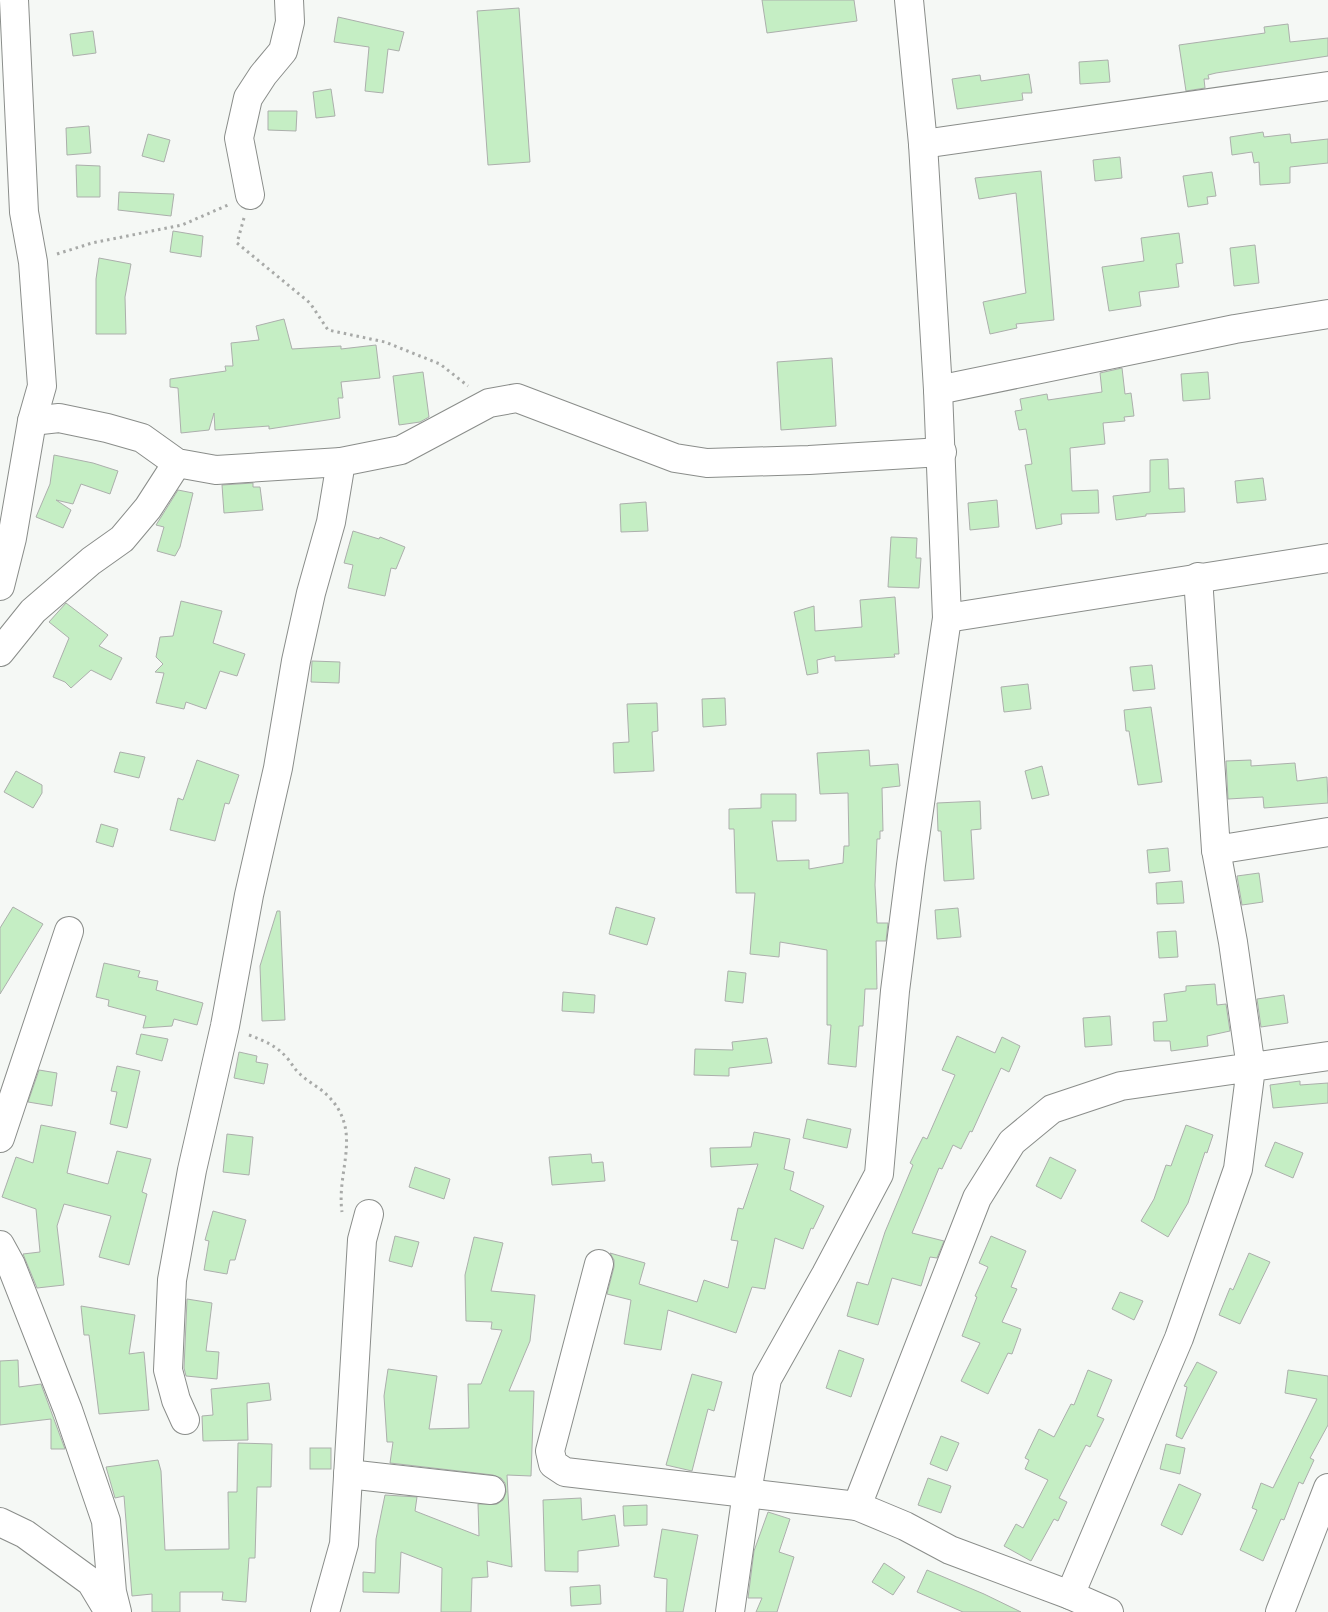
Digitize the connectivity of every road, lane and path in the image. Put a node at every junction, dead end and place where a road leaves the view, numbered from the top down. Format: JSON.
{"nodes":[{"id":1,"x":14,"y":0,"type":"edge"},
{"id":2,"x":289,"y":0,"type":"edge"},
{"id":3,"x":909,"y":0,"type":"edge"},
{"id":4,"x":1328,"y":86,"type":"edge"},
{"id":5,"x":923,"y":144,"type":"junction"},
{"id":6,"x":250,"y":195,"type":"junction"},
{"id":7,"x":33,"y":262,"type":"junction"},
{"id":8,"x":1328,"y":314,"type":"edge"},
{"id":9,"x":938,"y":390,"type":"junction"},
{"id":10,"x":489,"y":403,"type":"junction"},
{"id":11,"x":32,"y":421,"type":"junction"},
{"id":12,"x":942,"y":452,"type":"junction"},
{"id":13,"x":340,"y":462,"type":"junction"},
{"id":14,"x":177,"y":464,"type":"junction"},
{"id":15,"x":1328,"y":558,"type":"edge"},
{"id":16,"x":1198,"y":577,"type":"junction"},
{"id":17,"x":0,"y":586,"type":"edge"},
{"id":18,"x":948,"y":618,"type":"junction"},
{"id":19,"x":0,"y":652,"type":"edge"},
{"id":20,"x":1328,"y":832,"type":"edge"},
{"id":21,"x":1216,"y":850,"type":"junction"},
{"id":22,"x":69,"y":931,"type":"dead end"},
{"id":23,"x":225,"y":1026,"type":"junction"},
{"id":24,"x":1328,"y":1056,"type":"edge"},
{"id":25,"x":1251,"y":1068,"type":"junction"},
{"id":26,"x":0,"y":1138,"type":"edge"},
{"id":27,"x":369,"y":1214,"type":"dead end"},
{"id":28,"x":362,"y":1240,"type":"junction"},
{"id":29,"x":0,"y":1245,"type":"edge"},
{"id":30,"x":599,"y":1264,"type":"dead end"},
{"id":31,"x":185,"y":1420,"type":"dead end"},
{"id":32,"x":348,"y":1474,"type":"junction"},
{"id":33,"x":1328,"y":1488,"type":"edge"},
{"id":34,"x":491,"y":1490,"type":"dead end"},
{"id":35,"x":747,"y":1492,"type":"junction"},
{"id":36,"x":857,"y":1506,"type":"junction"},
{"id":37,"x":0,"y":1522,"type":"edge"},
{"id":38,"x":1070,"y":1596,"type":"junction"},
{"id":39,"x":109,"y":1612,"type":"edge"},
{"id":40,"x":117,"y":1612,"type":"edge"},
{"id":41,"x":325,"y":1612,"type":"edge"},
{"id":42,"x":730,"y":1612,"type":"edge"},
{"id":43,"x":1109,"y":1612,"type":"edge"},
{"id":44,"x":1280,"y":1612,"type":"edge"}],
"edges":[{"from":1,"to":7,"type":"street"},
{"from":2,"to":6,"type":"street"},
{"from":3,"to":5,"type":"street"},
{"from":4,"to":5,"type":"street"},
{"from":5,"to":9,"type":"street"},
{"from":6,"to":7,"type":"path"},
{"from":6,"to":10,"type":"path"},
{"from":7,"to":11,"type":"street"},
{"from":8,"to":9,"type":"street"},
{"from":9,"to":12,"type":"street"},
{"from":10,"to":12,"type":"street"},
{"from":10,"to":13,"type":"street"},
{"from":11,"to":14,"type":"street"},
{"from":11,"to":17,"type":"street"},
{"from":12,"to":18,"type":"street"},
{"from":13,"to":14,"type":"street"},
{"from":13,"to":23,"type":"street"},
{"from":14,"to":19,"type":"street"},
{"from":15,"to":16,"type":"street"},
{"from":16,"to":18,"type":"street"},
{"from":16,"to":21,"type":"street"},
{"from":18,"to":35,"type":"street"},
{"from":20,"to":21,"type":"street"},
{"from":21,"to":25,"type":"street"},
{"from":22,"to":26,"type":"street"},
{"from":23,"to":28,"type":"path"},
{"from":23,"to":31,"type":"street"},
{"from":24,"to":25,"type":"street"},
{"from":25,"to":36,"type":"street"},
{"from":25,"to":38,"type":"street"},
{"from":27,"to":28,"type":"street"},
{"from":28,"to":32,"type":"street"},
{"from":29,"to":40,"type":"street"},
{"from":30,"to":35,"type":"street"},
{"from":32,"to":34,"type":"street"},
{"from":32,"to":41,"type":"street"},
{"from":33,"to":44,"type":"street"},
{"from":35,"to":36,"type":"street"},
{"from":35,"to":42,"type":"street"},
{"from":36,"to":38,"type":"street"},
{"from":37,"to":39,"type":"street"},
{"from":38,"to":43,"type":"street"}]}
